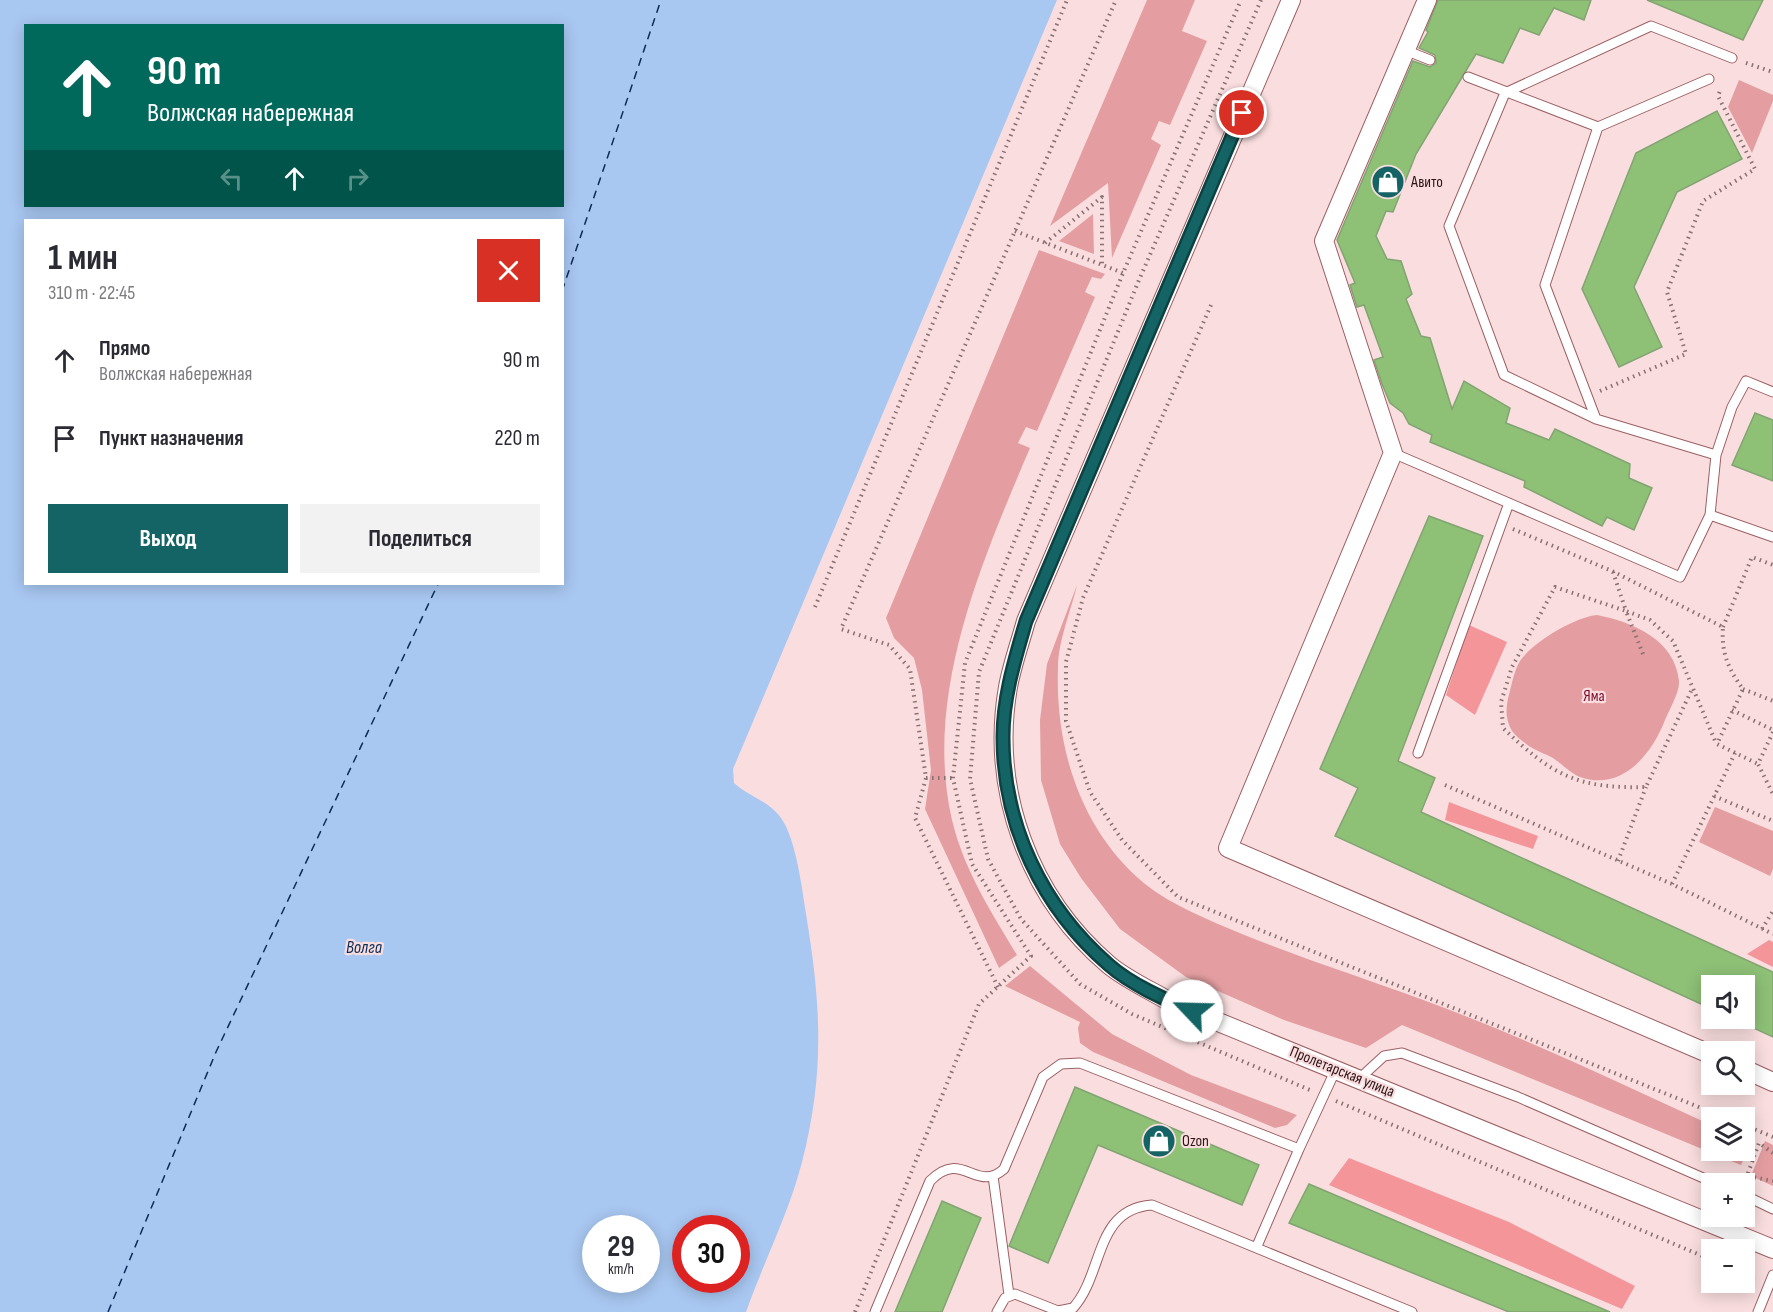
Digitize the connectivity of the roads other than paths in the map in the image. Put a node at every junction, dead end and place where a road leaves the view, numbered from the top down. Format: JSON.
{"nodes":[{"id":1,"x":1291,"y":0,"type":"edge"},
{"id":2,"x":1427,"y":0,"type":"edge"},
{"id":3,"x":1405,"y":50,"type":"junction"},
{"id":4,"x":1732,"y":58,"type":"road end"},
{"id":5,"x":1430,"y":60,"type":"dead end"},
{"id":6,"x":1468,"y":77,"type":"dead end"},
{"id":7,"x":1709,"y":79,"type":"dead end"},
{"id":8,"x":1505,"y":93,"type":"junction"},
{"id":9,"x":1598,"y":127,"type":"junction"},
{"id":10,"x":1773,"y":392,"type":"edge"},
{"id":11,"x":1596,"y":419,"type":"junction"},
{"id":12,"x":1393,"y":453,"type":"junction"},
{"id":13,"x":1716,"y":455,"type":"junction"},
{"id":14,"x":1509,"y":503,"type":"junction"},
{"id":15,"x":1710,"y":515,"type":"junction"},
{"id":16,"x":1773,"y":537,"type":"edge"},
{"id":17,"x":1418,"y":753,"type":"dead end"},
{"id":18,"x":1701,"y":1050,"type":"edge"},
{"id":19,"x":1336,"y":1069,"type":"junction"},
{"id":20,"x":1755,"y":1075,"type":"edge"},
{"id":21,"x":1359,"y":1079,"type":"junction"},
{"id":22,"x":1773,"y":1082,"type":"edge"},
{"id":23,"x":1299,"y":1149,"type":"junction"},
{"id":24,"x":993,"y":1176,"type":"junction"},
{"id":25,"x":1701,"y":1177,"type":"edge"},
{"id":26,"x":1755,"y":1200,"type":"edge"},
{"id":27,"x":1773,"y":1209,"type":"edge"},
{"id":28,"x":1257,"y":1246,"type":"junction"},
{"id":29,"x":1773,"y":1249,"type":"edge"},
{"id":30,"x":1773,"y":1275,"type":"edge"},
{"id":31,"x":1009,"y":1295,"type":"junction"},
{"id":32,"x":875,"y":1312,"type":"edge"},
{"id":33,"x":997,"y":1312,"type":"edge"},
{"id":34,"x":1412,"y":1312,"type":"edge"},
{"id":35,"x":1758,"y":1312,"type":"edge"}],
"edges":[{"from":1,"to":19,"type":"street","name":"Пролетарская улица"},
{"from":2,"to":3,"type":"street"},
{"from":3,"to":5,"type":"lane"},
{"from":3,"to":12,"type":"street"},
{"from":4,"to":8,"type":"lane"},
{"from":6,"to":8,"type":"lane"},
{"from":7,"to":9,"type":"lane"},
{"from":8,"to":9,"type":"lane"},
{"from":8,"to":11,"type":"lane"},
{"from":9,"to":11,"type":"lane"},
{"from":10,"to":13,"type":"lane"},
{"from":11,"to":13,"type":"lane"},
{"from":12,"to":14,"type":"lane"},
{"from":12,"to":18,"type":"street"},
{"from":13,"to":15,"type":"lane"},
{"from":14,"to":15,"type":"lane"},
{"from":14,"to":17,"type":"lane"},
{"from":15,"to":16,"type":"lane"},
{"from":19,"to":21,"type":"street","name":"Пролетарская улица"},
{"from":19,"to":23,"type":"lane"},
{"from":20,"to":22,"type":"street"},
{"from":21,"to":25,"type":"lane"},
{"from":21,"to":29,"type":"street","name":"Пролетарская улица"},
{"from":23,"to":24,"type":"lane"},
{"from":23,"to":28,"type":"lane"},
{"from":24,"to":31,"type":"lane"},
{"from":24,"to":32,"type":"lane"},
{"from":26,"to":27,"type":"lane"},
{"from":28,"to":31,"type":"lane"},
{"from":28,"to":34,"type":"lane"},
{"from":30,"to":35,"type":"lane"},
{"from":31,"to":33,"type":"lane"}]}
